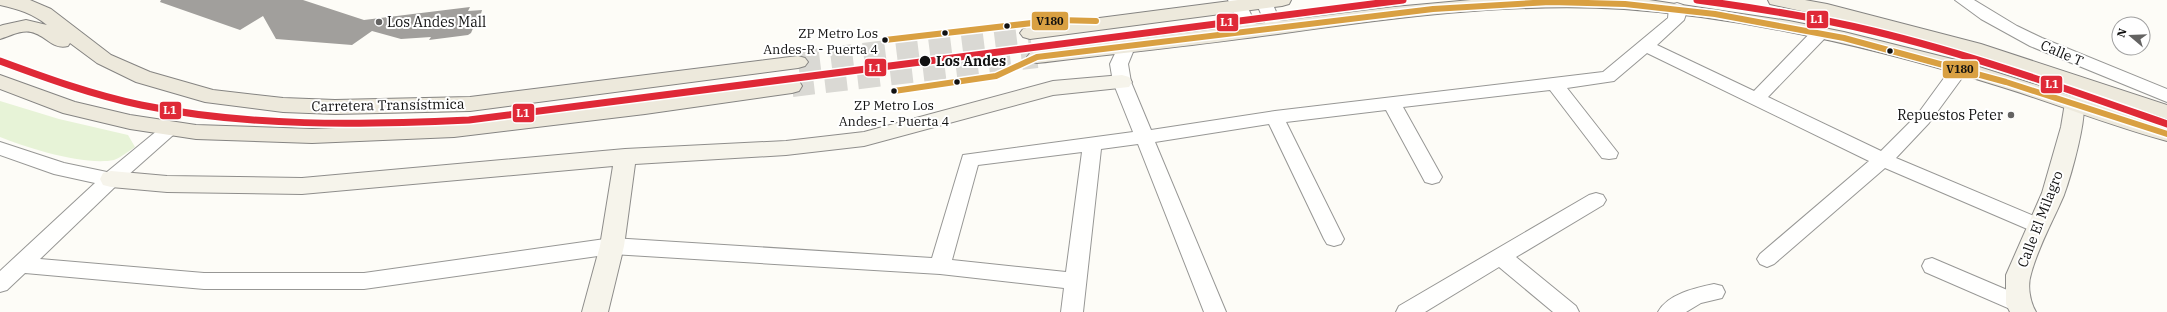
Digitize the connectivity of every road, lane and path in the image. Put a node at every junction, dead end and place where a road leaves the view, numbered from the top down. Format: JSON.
{"nodes":[{"id":1,"x":1,"y":0,"type":"edge"},
{"id":2,"x":1778,"y":0,"type":"edge"},
{"id":3,"x":1963,"y":0,"type":"edge"},
{"id":4,"x":1270,"y":1,"type":"edge"},
{"id":5,"x":1238,"y":3,"type":"edge"},
{"id":6,"x":1677,"y":8,"type":"junction"},
{"id":7,"x":1276,"y":28,"type":"junction"},
{"id":8,"x":1251,"y":31,"type":"junction"},
{"id":9,"x":0,"y":32,"type":"edge"},
{"id":10,"x":1821,"y":32,"type":"junction"},
{"id":11,"x":1030,"y":33,"type":"tunnel mouth"},
{"id":12,"x":1646,"y":46,"type":"junction"},
{"id":13,"x":1126,"y":47,"type":"junction"},
{"id":14,"x":1037,"y":57,"type":"tunnel mouth"},
{"id":15,"x":798,"y":62,"type":"tunnel mouth"},
{"id":16,"x":1961,"y":66,"type":"junction"},
{"id":17,"x":0,"y":76,"type":"edge"},
{"id":18,"x":0,"y":82,"type":"edge"},
{"id":19,"x":1122,"y":82,"type":"junction"},
{"id":20,"x":1555,"y":84,"type":"junction"},
{"id":21,"x":792,"y":86,"type":"tunnel mouth"},
{"id":22,"x":179,"y":89,"type":"junction"},
{"id":23,"x":2167,"y":96,"type":"edge"},
{"id":24,"x":1756,"y":99,"type":"junction"},
{"id":25,"x":2076,"y":103,"type":"junction"},
{"id":26,"x":1392,"y":104,"type":"junction"},
{"id":27,"x":70,"y":108,"type":"junction"},
{"id":28,"x":2167,"y":112,"type":"edge"},
{"id":29,"x":1275,"y":117,"type":"junction"},
{"id":30,"x":172,"y":129,"type":"junction"},
{"id":31,"x":2167,"y":134,"type":"edge"},
{"id":32,"x":1145,"y":137,"type":"junction"},
{"id":33,"x":1092,"y":144,"type":"junction"},
{"id":34,"x":0,"y":148,"type":"edge"},
{"id":35,"x":1609,"y":153,"type":"dead end"},
{"id":36,"x":625,"y":157,"type":"junction"},
{"id":37,"x":1884,"y":160,"type":"junction"},
{"id":38,"x":1432,"y":177,"type":"dead end"},
{"id":39,"x":111,"y":179,"type":"junction"},
{"id":40,"x":1596,"y":200,"type":"dead end"},
{"id":41,"x":2039,"y":226,"type":"junction"},
{"id":42,"x":1334,"y":239,"type":"dead end"},
{"id":43,"x":612,"y":246,"type":"junction"},
{"id":44,"x":1500,"y":256,"type":"junction"},
{"id":45,"x":1767,"y":259,"type":"dead end"},
{"id":46,"x":19,"y":265,"type":"junction"},
{"id":47,"x":940,"y":266,"type":"junction"},
{"id":48,"x":1932,"y":266,"type":"dead end"},
{"id":49,"x":1076,"y":281,"type":"junction"},
{"id":50,"x":0,"y":284,"type":"edge"},
{"id":51,"x":1714,"y":292,"type":"dead end"},
{"id":52,"x":2021,"y":308,"type":"edge"},
{"id":53,"x":596,"y":312,"type":"edge"},
{"id":54,"x":1072,"y":312,"type":"edge"},
{"id":55,"x":1215,"y":312,"type":"edge"},
{"id":56,"x":1407,"y":312,"type":"edge"},
{"id":57,"x":1568,"y":312,"type":"edge"},
{"id":58,"x":1669,"y":312,"type":"edge"}],
"edges":[{"from":1,"to":22,"type":"main road","name":"Carretera Transístmica"},
{"from":2,"to":28,"type":"main road"},
{"from":3,"to":23,"type":"street","name":"Calle T"},
{"from":4,"to":5,"type":"main road"},
{"from":4,"to":7,"type":"street"},
{"from":5,"to":8,"type":"street"},
{"from":5,"to":11,"type":"main road"},
{"from":6,"to":7,"type":"main road"},
{"from":6,"to":10,"type":"main road"},
{"from":6,"to":12,"type":"street"},
{"from":7,"to":8,"type":"main road"},
{"from":8,"to":13,"type":"main road"},
{"from":9,"to":22,"type":"main road"},
{"from":10,"to":16,"type":"main road"},
{"from":10,"to":24,"type":"street"},
{"from":12,"to":20,"type":"street"},
{"from":12,"to":24,"type":"street"},
{"from":13,"to":14,"type":"main road"},
{"from":13,"to":19,"type":"street"},
{"from":15,"to":22,"type":"main road","name":"Carretera Transístmica"},
{"from":16,"to":25,"type":"main road"},
{"from":16,"to":37,"type":"street"},
{"from":17,"to":27,"type":"main road"},
{"from":18,"to":27,"type":"main road","name":"Carretera Transístmica"},
{"from":19,"to":32,"type":"street"},
{"from":19,"to":36,"type":"street"},
{"from":20,"to":26,"type":"street"},
{"from":20,"to":35,"type":"street"},
{"from":21,"to":30,"type":"main road","name":"Carretera Transístmica"},
{"from":24,"to":37,"type":"street"},
{"from":25,"to":31,"type":"main road"},
{"from":25,"to":41,"type":"street","name":"Calle El Milagro"},
{"from":26,"to":29,"type":"street"},
{"from":26,"to":38,"type":"street"},
{"from":27,"to":30,"type":"main road","name":"Carretera Transístmica"},
{"from":29,"to":32,"type":"street"},
{"from":29,"to":42,"type":"street"},
{"from":30,"to":39,"type":"street"},
{"from":32,"to":33,"type":"street"},
{"from":32,"to":55,"type":"street"},
{"from":33,"to":47,"type":"street"},
{"from":33,"to":49,"type":"street"},
{"from":34,"to":39,"type":"street"},
{"from":36,"to":39,"type":"street"},
{"from":36,"to":43,"type":"street"},
{"from":37,"to":41,"type":"street"},
{"from":37,"to":45,"type":"street"},
{"from":39,"to":46,"type":"street"},
{"from":40,"to":44,"type":"street"},
{"from":41,"to":52,"type":"street","name":"Calle El Milagro"},
{"from":43,"to":46,"type":"street"},
{"from":43,"to":47,"type":"street"},
{"from":43,"to":53,"type":"street"},
{"from":44,"to":56,"type":"street"},
{"from":44,"to":57,"type":"street"},
{"from":46,"to":50,"type":"street"},
{"from":47,"to":49,"type":"street"},
{"from":48,"to":52,"type":"street"},
{"from":49,"to":54,"type":"street"},
{"from":51,"to":58,"type":"street"}]}
